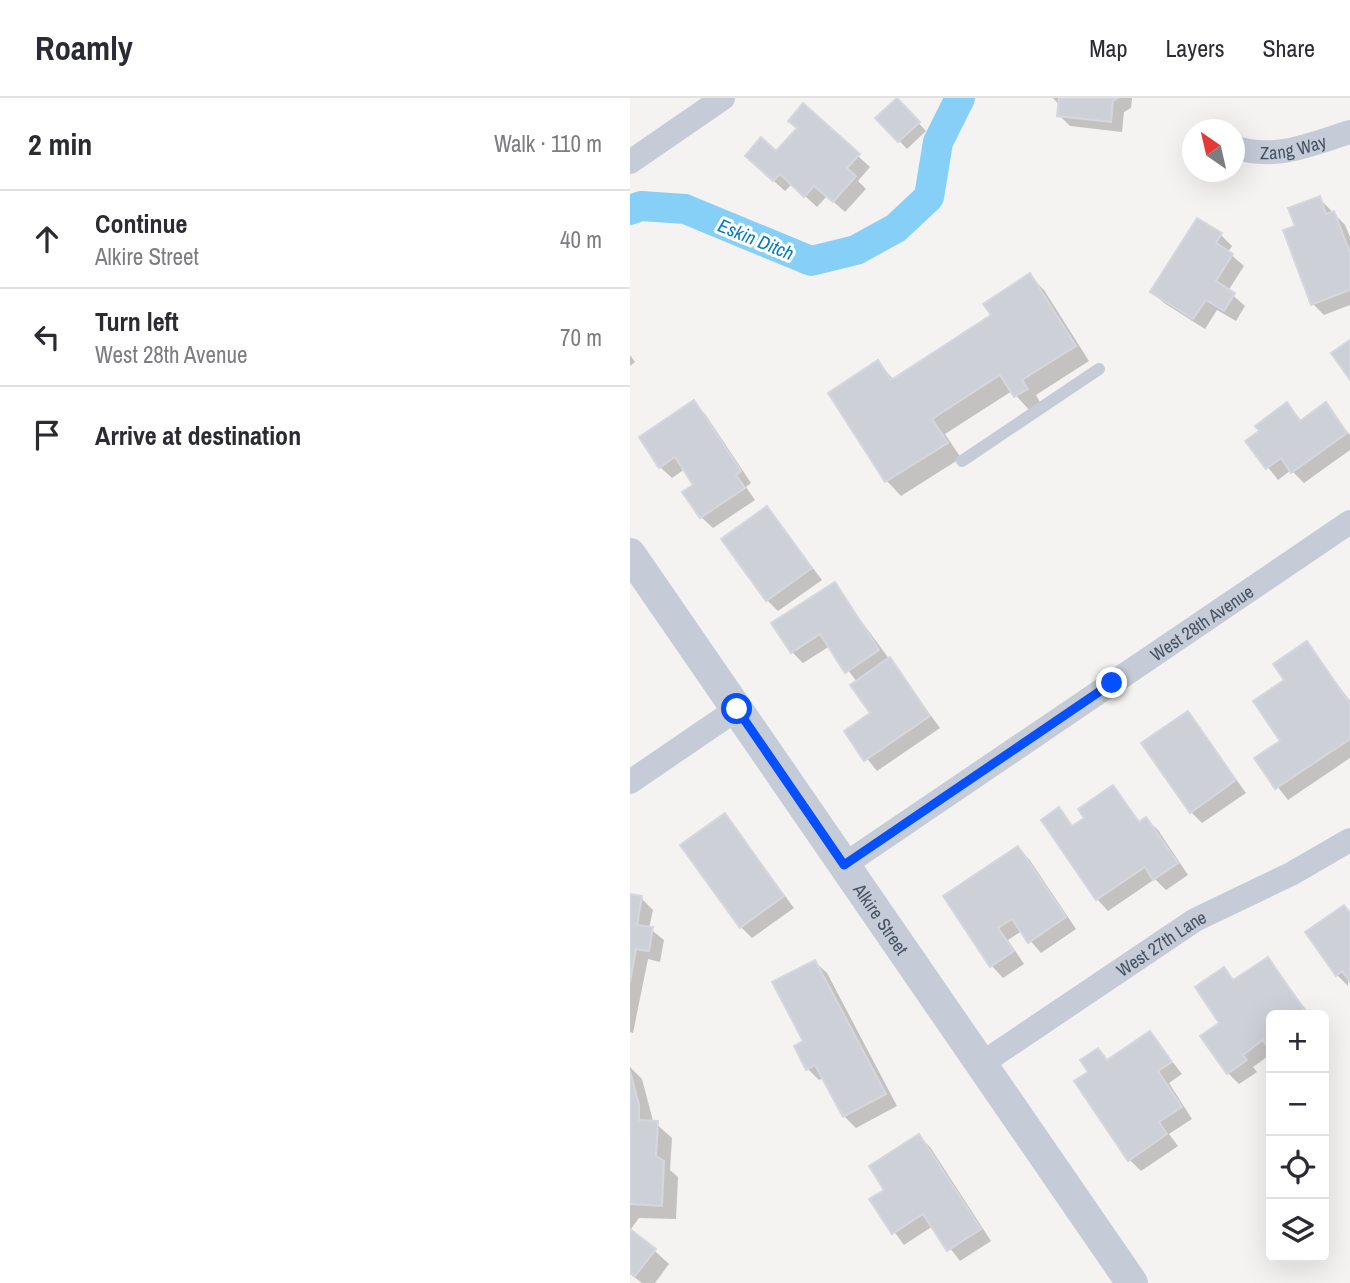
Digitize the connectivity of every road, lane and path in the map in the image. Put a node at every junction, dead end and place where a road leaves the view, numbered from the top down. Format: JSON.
{"nodes":[{"id":1,"x":723,"y":98,"type":"edge"},
{"id":2,"x":1350,"y":132,"type":"edge"},
{"id":3,"x":1245,"y":151,"type":"edge"},
{"id":4,"x":630,"y":162,"type":"edge"},
{"id":5,"x":1099,"y":369,"type":"dead end"},
{"id":6,"x":962,"y":461,"type":"dead end"},
{"id":7,"x":1350,"y":522,"type":"edge"},
{"id":8,"x":630,"y":554,"type":"edge"},
{"id":9,"x":737,"y":709,"type":"junction"},
{"id":10,"x":630,"y":782,"type":"edge"},
{"id":11,"x":1350,"y":839,"type":"edge"},
{"id":12,"x":844,"y":865,"type":"junction"},
{"id":13,"x":981,"y":1064,"type":"junction"},
{"id":14,"x":1132,"y":1283,"type":"edge"}],
"edges":[{"from":1,"to":4,"type":"street"},
{"from":2,"to":3,"type":"street","name":"Zang Way"},
{"from":5,"to":6,"type":"lane"},
{"from":7,"to":12,"type":"street","name":"West 28th Avenue"},
{"from":8,"to":9,"type":"street","name":"Alkire Street"},
{"from":9,"to":10,"type":"street"},
{"from":9,"to":12,"type":"street","name":"Alkire Street"},
{"from":11,"to":13,"type":"street","name":"West 27th Lane"},
{"from":12,"to":13,"type":"street","name":"Alkire Street"},
{"from":13,"to":14,"type":"street","name":"Alkire Street"}]}
